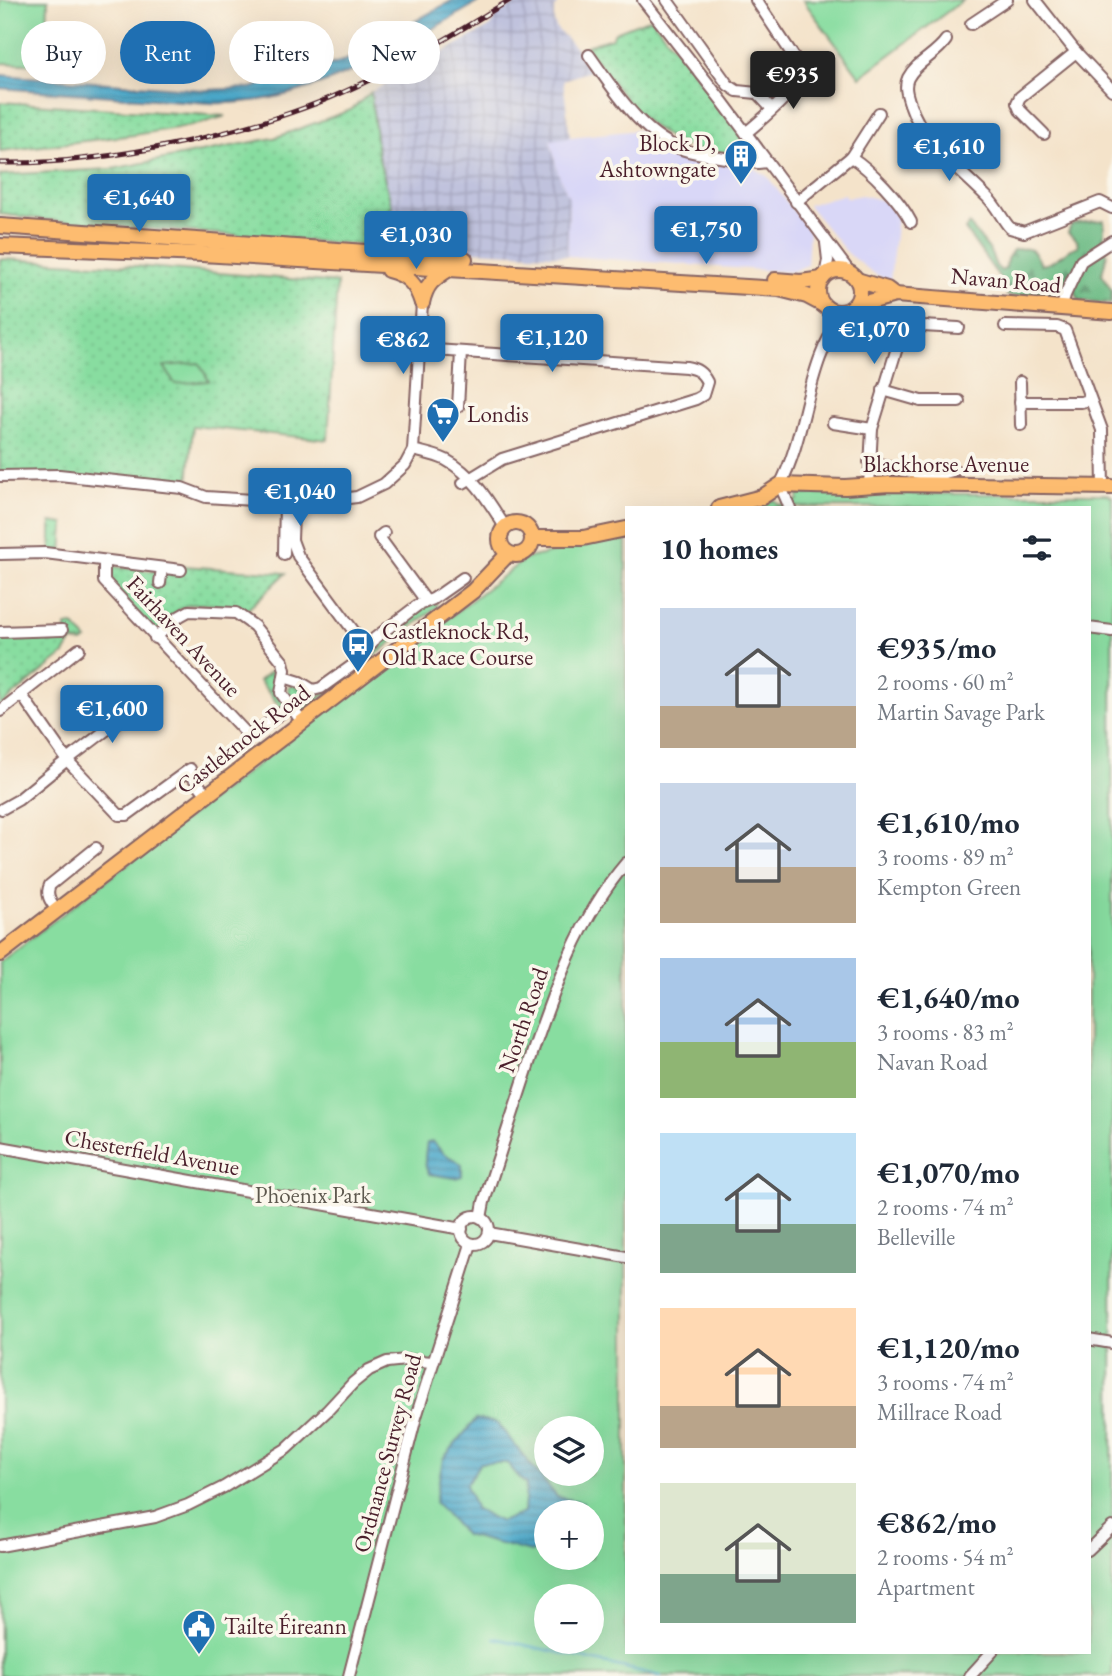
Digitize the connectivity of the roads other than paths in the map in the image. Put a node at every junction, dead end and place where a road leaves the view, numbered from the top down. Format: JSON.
{"nodes":[{"id":1,"x":643,"y":0,"type":"edge"},
{"id":2,"x":667,"y":0,"type":"edge"},
{"id":3,"x":756,"y":0,"type":"edge"},
{"id":4,"x":1007,"y":0,"type":"edge"},
{"id":5,"x":1035,"y":0,"type":"edge"},
{"id":6,"x":971,"y":24,"type":"dead end"},
{"id":7,"x":946,"y":40,"type":"dead end"},
{"id":8,"x":1076,"y":52,"type":"junction"},
{"id":9,"x":589,"y":55,"type":"dead end"},
{"id":10,"x":1111,"y":86,"type":"edge"},
{"id":11,"x":772,"y":109,"type":"junction"},
{"id":12,"x":879,"y":113,"type":"dead end"},
{"id":13,"x":746,"y":133,"type":"junction"},
{"id":14,"x":1044,"y":134,"type":"dead end"},
{"id":15,"x":851,"y":157,"type":"junction"},
{"id":16,"x":767,"y":162,"type":"junction"},
{"id":17,"x":1112,"y":196,"type":"edge"},
{"id":18,"x":796,"y":202,"type":"junction"},
{"id":19,"x":1100,"y":202,"type":"junction"},
{"id":20,"x":1112,"y":208,"type":"edge"},
{"id":21,"x":911,"y":222,"type":"dead end"},
{"id":22,"x":0,"y":224,"type":"edge"},
{"id":23,"x":1112,"y":241,"type":"edge"},
{"id":24,"x":826,"y":243,"type":"junction"},
{"id":25,"x":0,"y":247,"type":"edge"},
{"id":26,"x":362,"y":264,"type":"junction"},
{"id":27,"x":450,"y":268,"type":"junction"},
{"id":28,"x":824,"y":277,"type":"junction"},
{"id":29,"x":854,"y":277,"type":"junction"},
{"id":30,"x":1069,"y":289,"type":"junction"},
{"id":31,"x":895,"y":295,"type":"junction"},
{"id":32,"x":422,"y":303,"type":"junction"},
{"id":33,"x":826,"y":307,"type":"junction"},
{"id":34,"x":1062,"y":308,"type":"junction"},
{"id":35,"x":850,"y":309,"type":"junction"},
{"id":36,"x":1081,"y":309,"type":"junction"},
{"id":37,"x":1112,"y":312,"type":"edge"},
{"id":38,"x":1005,"y":326,"type":"dead end"},
{"id":39,"x":959,"y":328,"type":"dead end"},
{"id":40,"x":832,"y":330,"type":"junction"},
{"id":41,"x":420,"y":349,"type":"junction"},
{"id":42,"x":461,"y":352,"type":"junction"},
{"id":43,"x":1020,"y":382,"type":"dead end"},
{"id":44,"x":883,"y":390,"type":"junction"},
{"id":45,"x":1090,"y":400,"type":"junction"},
{"id":46,"x":959,"y":401,"type":"dead end"},
{"id":47,"x":1020,"y":402,"type":"junction"},
{"id":48,"x":458,"y":407,"type":"dead end"},
{"id":49,"x":833,"y":423,"type":"dead end"},
{"id":50,"x":1021,"y":425,"type":"dead end"},
{"id":51,"x":872,"y":429,"type":"junction"},
{"id":52,"x":413,"y":450,"type":"junction"},
{"id":53,"x":1108,"y":460,"type":"edge"},
{"id":54,"x":869,"y":462,"type":"junction"},
{"id":55,"x":955,"y":470,"type":"dead end"},
{"id":56,"x":0,"y":476,"type":"edge"},
{"id":57,"x":466,"y":480,"type":"junction"},
{"id":58,"x":780,"y":485,"type":"junction"},
{"id":59,"x":869,"y":486,"type":"junction"},
{"id":60,"x":1107,"y":488,"type":"edge"},
{"id":61,"x":285,"y":502,"type":"junction"},
{"id":62,"x":727,"y":506,"type":"edge"},
{"id":63,"x":789,"y":506,"type":"edge"},
{"id":64,"x":293,"y":512,"type":"dead end"},
{"id":65,"x":505,"y":527,"type":"junction"},
{"id":66,"x":625,"y":529,"type":"edge"},
{"id":67,"x":384,"y":533,"type":"dead end"},
{"id":68,"x":532,"y":538,"type":"junction"},
{"id":69,"x":0,"y":554,"type":"edge"},
{"id":70,"x":508,"y":554,"type":"junction"},
{"id":71,"x":290,"y":557,"type":"junction"},
{"id":72,"x":104,"y":561,"type":"junction"},
{"id":73,"x":162,"y":568,"type":"junction"},
{"id":74,"x":181,"y":570,"type":"dead end"},
{"id":75,"x":463,"y":578,"type":"dead end"},
{"id":76,"x":160,"y":583,"type":"dead end"},
{"id":77,"x":426,"y":601,"type":"junction"},
{"id":78,"x":1091,"y":628,"type":"edge"},
{"id":79,"x":62,"y":630,"type":"dead end"},
{"id":80,"x":1112,"y":631,"type":"edge"},
{"id":81,"x":0,"y":632,"type":"edge"},
{"id":82,"x":155,"y":638,"type":"junction"},
{"id":83,"x":369,"y":646,"type":"junction"},
{"id":84,"x":79,"y":649,"type":"dead end"},
{"id":85,"x":284,"y":677,"type":"junction"},
{"id":86,"x":21,"y":694,"type":"junction"},
{"id":87,"x":138,"y":706,"type":"dead end"},
{"id":88,"x":0,"y":711,"type":"edge"},
{"id":89,"x":281,"y":713,"type":"dead end"},
{"id":90,"x":302,"y":722,"type":"junction"},
{"id":91,"x":66,"y":760,"type":"junction"},
{"id":92,"x":206,"y":795,"type":"junction"},
{"id":93,"x":2,"y":809,"type":"dead end"},
{"id":94,"x":96,"y":848,"type":"dead end"},
{"id":95,"x":625,"y":864,"type":"edge"},
{"id":96,"x":57,"y":910,"type":"junction"},
{"id":97,"x":0,"y":954,"type":"edge"},
{"id":98,"x":0,"y":1147,"type":"edge"},
{"id":99,"x":481,"y":1217,"type":"junction"},
{"id":100,"x":462,"y":1229,"type":"junction"},
{"id":101,"x":489,"y":1233,"type":"junction"},
{"id":102,"x":471,"y":1244,"type":"junction"},
{"id":103,"x":625,"y":1257,"type":"edge"},
{"id":104,"x":1091,"y":1340,"type":"edge"},
{"id":105,"x":1112,"y":1343,"type":"edge"},
{"id":106,"x":433,"y":1362,"type":"junction"},
{"id":107,"x":1112,"y":1527,"type":"edge"},
{"id":108,"x":0,"y":1546,"type":"edge"},
{"id":109,"x":1091,"y":1547,"type":"edge"},
{"id":110,"x":990,"y":1654,"type":"edge"},
{"id":111,"x":349,"y":1676,"type":"edge"},
{"id":112,"x":970,"y":1676,"type":"edge"}],
"edges":[{"from":1,"to":13,"type":"street"},
{"from":2,"to":11,"type":"street"},
{"from":3,"to":11,"type":"street"},
{"from":4,"to":6,"type":"street"},
{"from":5,"to":8,"type":"street"},
{"from":7,"to":19,"type":"street"},
{"from":8,"to":10,"type":"street"},
{"from":8,"to":14,"type":"street"},
{"from":9,"to":16,"type":"street"},
{"from":11,"to":13,"type":"street"},
{"from":12,"to":15,"type":"street"},
{"from":13,"to":16,"type":"street"},
{"from":15,"to":18,"type":"street"},
{"from":15,"to":21,"type":"street"},
{"from":16,"to":18,"type":"street"},
{"from":17,"to":19,"type":"street"},
{"from":18,"to":24,"type":"street"},
{"from":19,"to":20,"type":"street"},
{"from":22,"to":28,"type":"main road"},
{"from":23,"to":30,"type":"street"},
{"from":24,"to":28,"type":"street"},
{"from":24,"to":29,"type":"street"},
{"from":25,"to":26,"type":"main road"},
{"from":26,"to":27,"type":"main road"},
{"from":26,"to":32,"type":"main road"},
{"from":27,"to":32,"type":"main road"},
{"from":27,"to":33,"type":"main road"},
{"from":28,"to":29,"type":"main road"},
{"from":28,"to":33,"type":"main road"},
{"from":29,"to":31,"type":"main road","name":"Navan Road"},
{"from":29,"to":35,"type":"main road"},
{"from":30,"to":34,"type":"street"},
{"from":30,"to":36,"type":"street"},
{"from":31,"to":34,"type":"main road","name":"Navan Road"},
{"from":31,"to":35,"type":"main road","name":"Navan Road"},
{"from":32,"to":41,"type":"street"},
{"from":33,"to":35,"type":"main road"},
{"from":33,"to":40,"type":"street"},
{"from":34,"to":36,"type":"main road","name":"Navan Road"},
{"from":35,"to":40,"type":"street"},
{"from":36,"to":37,"type":"main road","name":"Navan Road"},
{"from":38,"to":45,"type":"street"},
{"from":39,"to":44,"type":"street"},
{"from":40,"to":58,"type":"street"},
{"from":41,"to":42,"type":"street"},
{"from":41,"to":52,"type":"street"},
{"from":42,"to":48,"type":"street"},
{"from":42,"to":57,"type":"street"},
{"from":43,"to":47,"type":"street"},
{"from":44,"to":46,"type":"street"},
{"from":44,"to":51,"type":"street"},
{"from":45,"to":47,"type":"street"},
{"from":45,"to":53,"type":"street"},
{"from":47,"to":50,"type":"street"},
{"from":49,"to":51,"type":"street"},
{"from":51,"to":54,"type":"street"},
{"from":52,"to":57,"type":"street"},
{"from":52,"to":61,"type":"street"},
{"from":53,"to":60,"type":"street"},
{"from":54,"to":55,"type":"street"},
{"from":54,"to":59,"type":"street"},
{"from":56,"to":61,"type":"street"},
{"from":57,"to":65,"type":"street"},
{"from":58,"to":59,"type":"main road","name":"Blackhorse Avenue"},
{"from":58,"to":62,"type":"main road"},
{"from":58,"to":63,"type":"street"},
{"from":59,"to":60,"type":"main road","name":"Blackhorse Avenue"},
{"from":61,"to":71,"type":"street"},
{"from":64,"to":71,"type":"street"},
{"from":65,"to":68,"type":"main road"},
{"from":65,"to":70,"type":"main road"},
{"from":66,"to":68,"type":"main road"},
{"from":67,"to":77,"type":"street"},
{"from":68,"to":70,"type":"main road"},
{"from":69,"to":72,"type":"street","name":"Fairhaven Avenue"},
{"from":70,"to":90,"type":"main road","name":"Castleknock Road"},
{"from":71,"to":83,"type":"street"},
{"from":72,"to":73,"type":"street","name":"Fairhaven Avenue"},
{"from":72,"to":82,"type":"street","name":"Fairhaven Avenue"},
{"from":73,"to":74,"type":"street","name":"Fairhaven Avenue"},
{"from":73,"to":76,"type":"street"},
{"from":75,"to":77,"type":"street"},
{"from":77,"to":83,"type":"street"},
{"from":78,"to":80,"type":"street"},
{"from":79,"to":81,"type":"street"},
{"from":82,"to":85,"type":"street"},
{"from":82,"to":89,"type":"street","name":"Fairhaven Avenue"},
{"from":83,"to":85,"type":"street"},
{"from":84,"to":86,"type":"street"},
{"from":85,"to":90,"type":"street"},
{"from":86,"to":88,"type":"street"},
{"from":86,"to":91,"type":"street"},
{"from":87,"to":91,"type":"street"},
{"from":90,"to":92,"type":"main road","name":"Castleknock Road"},
{"from":91,"to":92,"type":"street"},
{"from":91,"to":93,"type":"street"},
{"from":92,"to":96,"type":"main road","name":"Castleknock Road"},
{"from":94,"to":96,"type":"street"},
{"from":95,"to":99,"type":"street","name":"North Road"},
{"from":96,"to":97,"type":"main road","name":"Castleknock Road"},
{"from":98,"to":100,"type":"street","name":"Chesterfield Avenue"},
{"from":99,"to":100,"type":"street"},
{"from":99,"to":101,"type":"street"},
{"from":100,"to":102,"type":"street"},
{"from":101,"to":102,"type":"street"},
{"from":101,"to":103,"type":"street"},
{"from":102,"to":106,"type":"street","name":"Ordnance Survey Road"},
{"from":104,"to":105,"type":"street"},
{"from":106,"to":108,"type":"street"},
{"from":106,"to":111,"type":"street","name":"Ordnance Survey Road"},
{"from":107,"to":109,"type":"street"},
{"from":110,"to":112,"type":"street"}]}
